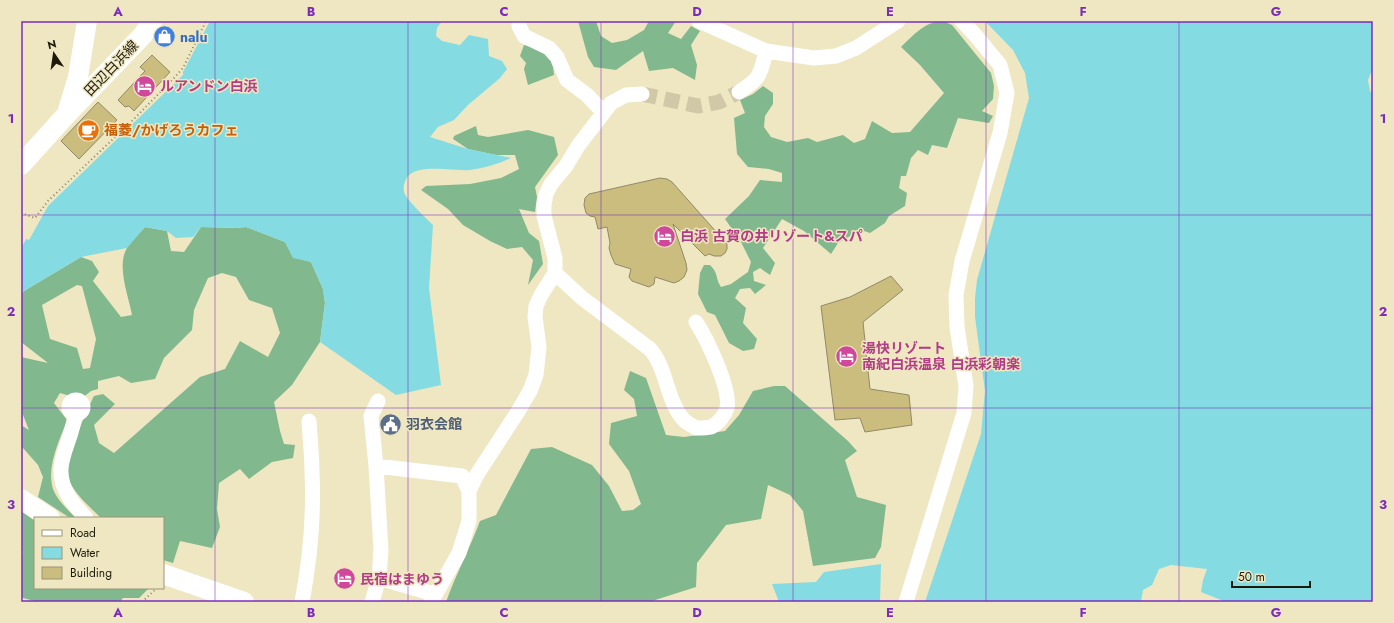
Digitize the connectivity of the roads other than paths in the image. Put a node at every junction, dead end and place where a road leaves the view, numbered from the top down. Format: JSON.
{"nodes":[{"id":1,"x":87,"y":21,"type":"edge"},
{"id":2,"x":152,"y":21,"type":"edge"},
{"id":3,"x":519,"y":21,"type":"edge"},
{"id":4,"x":699,"y":21,"type":"edge"},
{"id":5,"x":898,"y":21,"type":"edge"},
{"id":6,"x":962,"y":21,"type":"edge"},
{"id":7,"x":766,"y":51,"type":"junction"},
{"id":8,"x":738,"y":92,"type":"tunnel mouth"},
{"id":9,"x":642,"y":94,"type":"tunnel mouth"},
{"id":10,"x":603,"y":112,"type":"junction"},
{"id":11,"x":67,"y":114,"type":"junction"},
{"id":12,"x":21,"y":165,"type":"edge"},
{"id":13,"x":555,"y":273,"type":"junction"},
{"id":14,"x":696,"y":322,"type":"dead end"},
{"id":15,"x":378,"y":401,"type":"dead end"},
{"id":16,"x":75,"y":414,"type":"dead end"},
{"id":17,"x":308,"y":421,"type":"dead end"},
{"id":18,"x":376,"y":466,"type":"junction"},
{"id":19,"x":469,"y":491,"type":"junction"},
{"id":20,"x":21,"y":499,"type":"edge"},
{"id":21,"x":48,"y":517,"type":"edge"},
{"id":22,"x":85,"y":517,"type":"edge"},
{"id":23,"x":164,"y":574,"type":"edge"},
{"id":24,"x":379,"y":578,"type":"junction"},
{"id":25,"x":433,"y":598,"type":"edge"},
{"id":26,"x":244,"y":602,"type":"edge"},
{"id":27,"x":302,"y":602,"type":"edge"},
{"id":28,"x":372,"y":602,"type":"edge"},
{"id":29,"x":906,"y":602,"type":"edge"}],
"edges":[{"from":1,"to":11,"type":"main road","name":"田辺白浜線"},
{"from":2,"to":11,"type":"main road","name":"田辺白浜線"},
{"from":3,"to":10,"type":"street"},
{"from":4,"to":7,"type":"street"},
{"from":5,"to":7,"type":"street"},
{"from":6,"to":29,"type":"street"},
{"from":7,"to":8,"type":"street"},
{"from":9,"to":10,"type":"street"},
{"from":10,"to":13,"type":"street"},
{"from":11,"to":12,"type":"main road","name":"田辺白浜線"},
{"from":13,"to":14,"type":"street"},
{"from":13,"to":19,"type":"street"},
{"from":15,"to":18,"type":"street"},
{"from":16,"to":22,"type":"street"},
{"from":17,"to":27,"type":"street"},
{"from":18,"to":19,"type":"street"},
{"from":18,"to":24,"type":"street"},
{"from":19,"to":25,"type":"street"},
{"from":20,"to":21,"type":"main road"},
{"from":23,"to":26,"type":"main road"},
{"from":24,"to":25,"type":"street"},
{"from":24,"to":28,"type":"street"}]}
